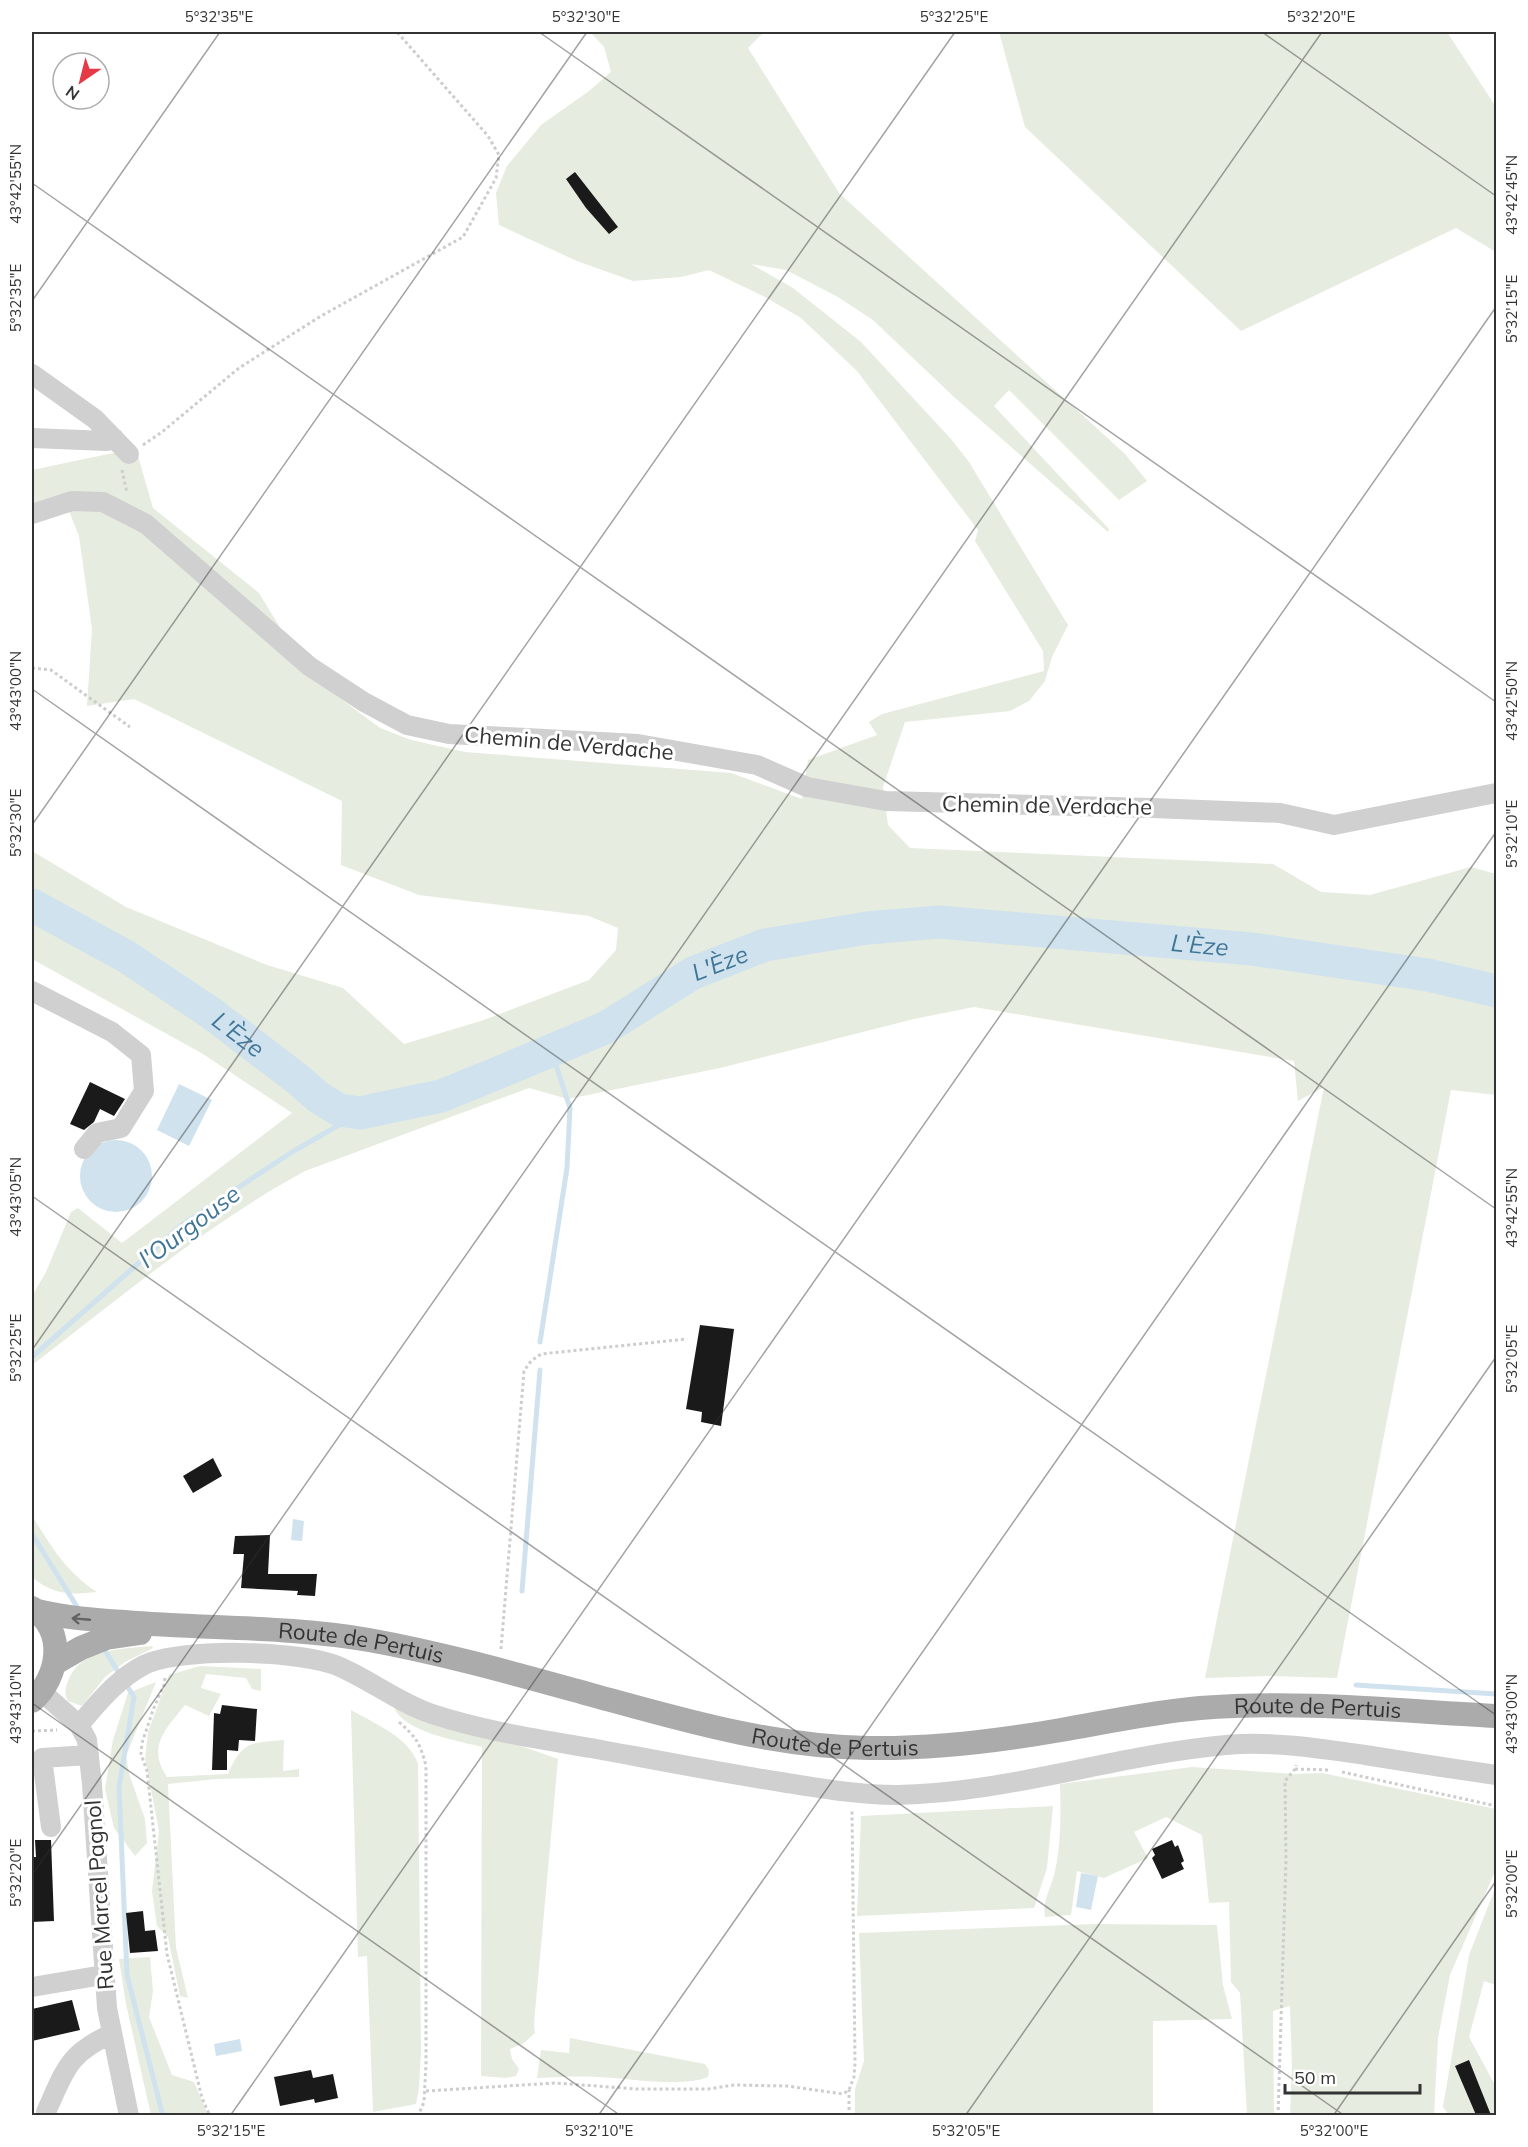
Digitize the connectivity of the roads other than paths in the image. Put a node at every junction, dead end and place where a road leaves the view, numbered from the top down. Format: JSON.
{"nodes":[{"id":1,"x":32,"y":374,"type":"edge"},
{"id":2,"x":32,"y":438,"type":"edge"},
{"id":3,"x":114,"y":438,"type":"junction"},
{"id":4,"x":129,"y":454,"type":"road end"},
{"id":5,"x":32,"y":514,"type":"edge"},
{"id":6,"x":1497,"y":793,"type":"edge"},
{"id":7,"x":32,"y":991,"type":"edge"},
{"id":8,"x":84,"y":1149,"type":"dead end"},
{"id":9,"x":34,"y":1610,"type":"edge"},
{"id":10,"x":182,"y":1627,"type":"junction"},
{"id":11,"x":55,"y":1663,"type":"junction"},
{"id":12,"x":37,"y":1697,"type":"edge"},
{"id":13,"x":1497,"y":1716,"type":"edge"},
{"id":14,"x":79,"y":1725,"type":"junction"},
{"id":15,"x":89,"y":1755,"type":"junction"},
{"id":16,"x":37,"y":1758,"type":"edge"},
{"id":17,"x":1497,"y":1775,"type":"edge"},
{"id":18,"x":51,"y":1827,"type":"dead end"},
{"id":19,"x":103,"y":1975,"type":"junction"},
{"id":20,"x":32,"y":1987,"type":"edge"},
{"id":21,"x":111,"y":2034,"type":"junction"},
{"id":22,"x":46,"y":2112,"type":"dead end"},
{"id":23,"x":129,"y":2115,"type":"edge"}],
"edges":[{"from":1,"to":3,"type":"street"},
{"from":2,"to":3,"type":"street"},
{"from":3,"to":4,"type":"street"},
{"from":5,"to":6,"type":"street","name":"Chemin de Verdache"},
{"from":7,"to":8,"type":"street"},
{"from":10,"to":9,"type":"main road","name":"Route de Pertuis","one_way":true},
{"from":9,"to":11,"type":"main road"},
{"from":10,"to":11,"type":"main road","name":"Route de Pertuis"},
{"from":10,"to":13,"type":"main road","name":"Route de Pertuis"},
{"from":11,"to":12,"type":"main road"},
{"from":12,"to":14,"type":"street","name":"Rue Marcel Pagnol"},
{"from":14,"to":15,"type":"street","name":"Rue Marcel Pagnol"},
{"from":14,"to":17,"type":"street"},
{"from":15,"to":16,"type":"street"},
{"from":15,"to":19,"type":"street","name":"Rue Marcel Pagnol"},
{"from":16,"to":18,"type":"street"},
{"from":19,"to":20,"type":"street"},
{"from":19,"to":21,"type":"street","name":"Rue Marcel Pagnol"},
{"from":21,"to":22,"type":"street"},
{"from":21,"to":23,"type":"street","name":"Rue Marcel Pagnol"}]}
